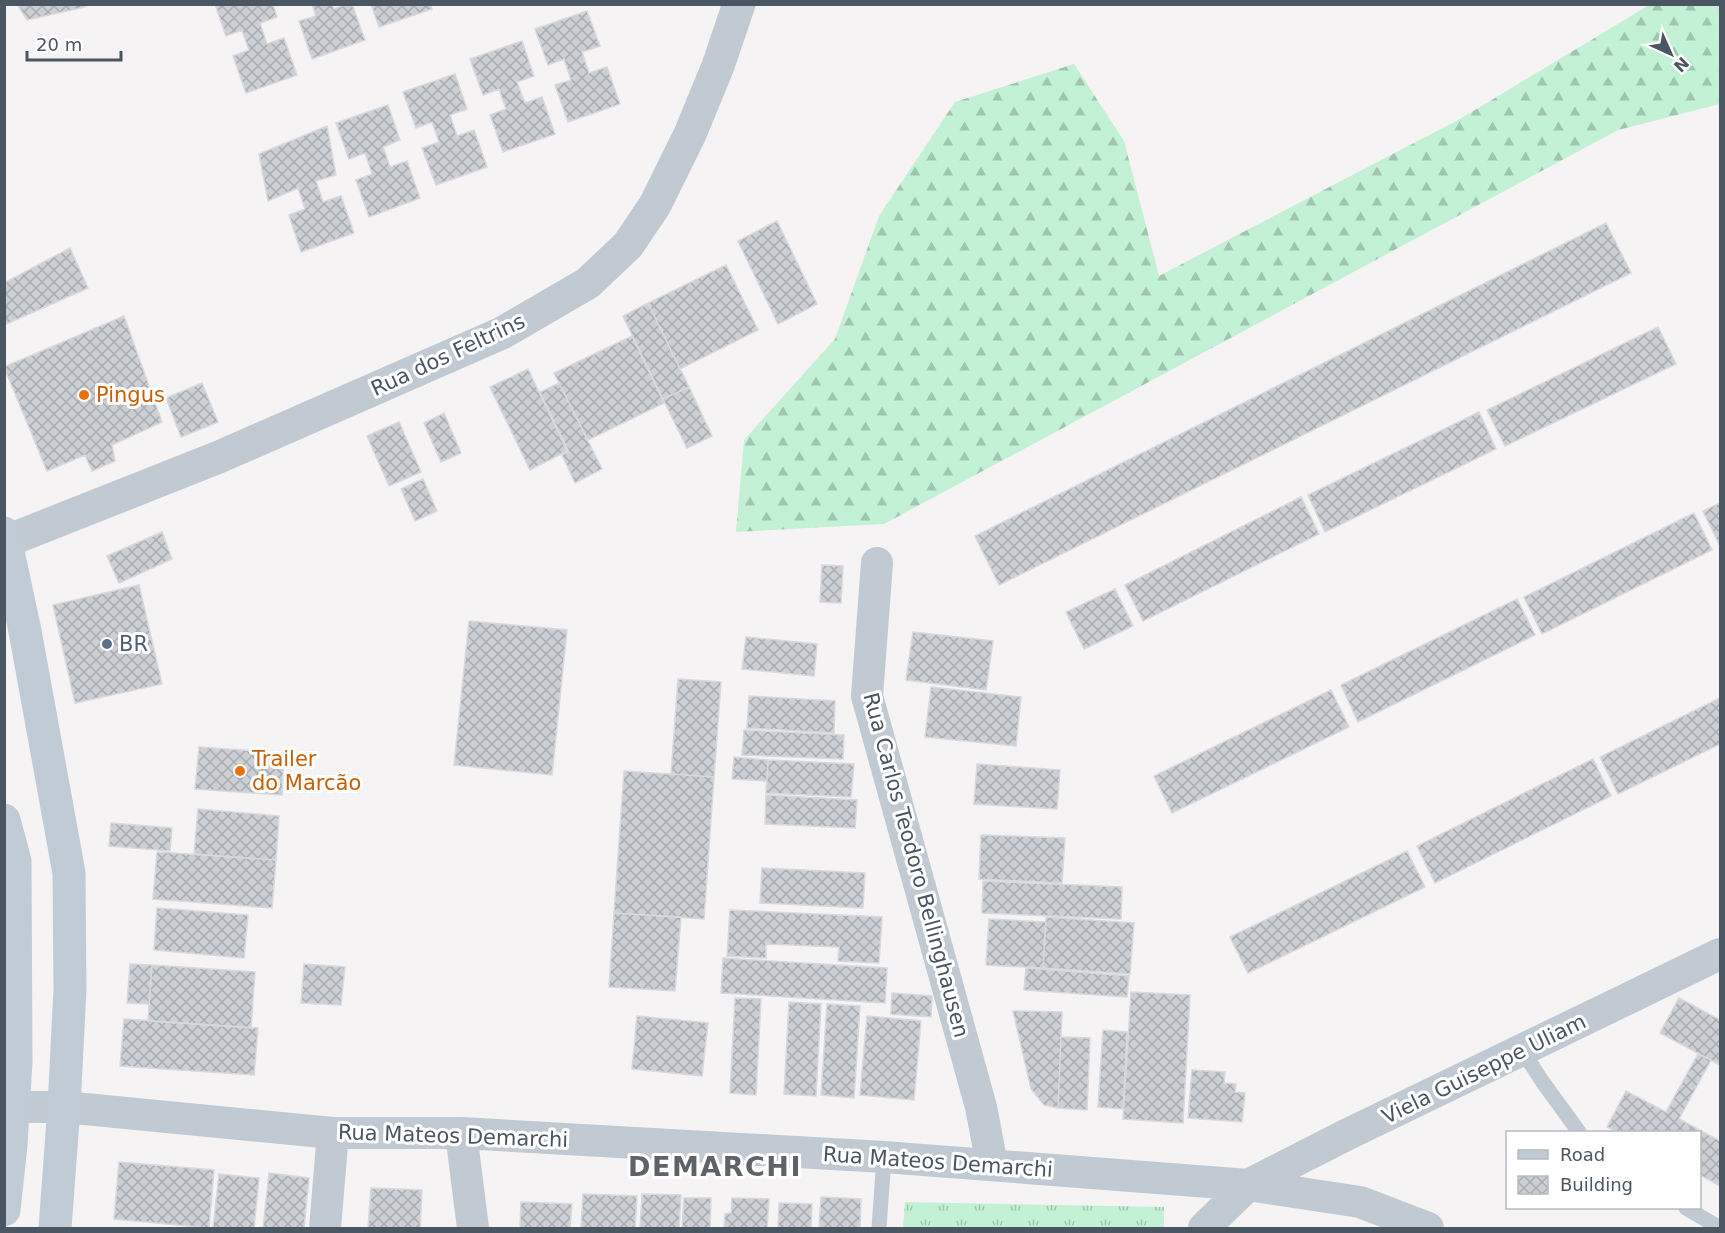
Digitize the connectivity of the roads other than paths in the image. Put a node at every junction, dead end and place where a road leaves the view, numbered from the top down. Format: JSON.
{"nodes":[{"id":1,"x":739,"y":4,"type":"edge"},
{"id":2,"x":5,"y":538,"type":"edge"},
{"id":3,"x":877,"y":563,"type":"dead end"},
{"id":4,"x":4,"y":820,"type":"edge"},
{"id":5,"x":1720,"y":954,"type":"edge"},
{"id":6,"x":1522,"y":1050,"type":"junction"},
{"id":7,"x":8,"y":1107,"type":"edge"},
{"id":8,"x":64,"y":1107,"type":"junction"},
{"id":9,"x":1578,"y":1131,"type":"edge"},
{"id":10,"x":333,"y":1133,"type":"junction"},
{"id":11,"x":461,"y":1133,"type":"junction"},
{"id":12,"x":884,"y":1157,"type":"junction"},
{"id":13,"x":992,"y":1165,"type":"junction"},
{"id":14,"x":1248,"y":1185,"type":"junction"},
{"id":15,"x":1688,"y":1209,"type":"edge"},
{"id":16,"x":4,"y":1210,"type":"edge"},
{"id":17,"x":55,"y":1228,"type":"edge"},
{"id":18,"x":325,"y":1228,"type":"edge"},
{"id":19,"x":473,"y":1228,"type":"edge"},
{"id":20,"x":879,"y":1228,"type":"edge"},
{"id":21,"x":1204,"y":1228,"type":"edge"},
{"id":22,"x":1428,"y":1228,"type":"edge"},
{"id":23,"x":1720,"y":1228,"type":"edge"}],
"edges":[{"from":1,"to":2,"type":"street","name":"Rua dos Feltrins"},
{"from":2,"to":8,"type":"main road"},
{"from":3,"to":13,"type":"street","name":"Rua Carlos Teodoro Bellinghausen"},
{"from":4,"to":7,"type":"main road"},
{"from":5,"to":6,"type":"street","name":"Viela Guiseppe Uliam"},
{"from":6,"to":9,"type":"lane"},
{"from":6,"to":14,"type":"street","name":"Viela Guiseppe Uliam"},
{"from":7,"to":8,"type":"street","name":"Rua Mateos Demarchi"},
{"from":7,"to":16,"type":"main road"},
{"from":8,"to":10,"type":"street","name":"Rua Mateos Demarchi"},
{"from":8,"to":17,"type":"main road"},
{"from":10,"to":11,"type":"street","name":"Rua Mateos Demarchi"},
{"from":10,"to":18,"type":"street"},
{"from":11,"to":12,"type":"street","name":"Rua Mateos Demarchi"},
{"from":11,"to":19,"type":"street"},
{"from":12,"to":13,"type":"street","name":"Rua Mateos Demarchi"},
{"from":12,"to":20,"type":"lane"},
{"from":13,"to":14,"type":"street","name":"Rua Mateos Demarchi"},
{"from":14,"to":21,"type":"street"},
{"from":14,"to":22,"type":"street","name":"Rua Mateos Demarchi"},
{"from":15,"to":23,"type":"lane"}]}
